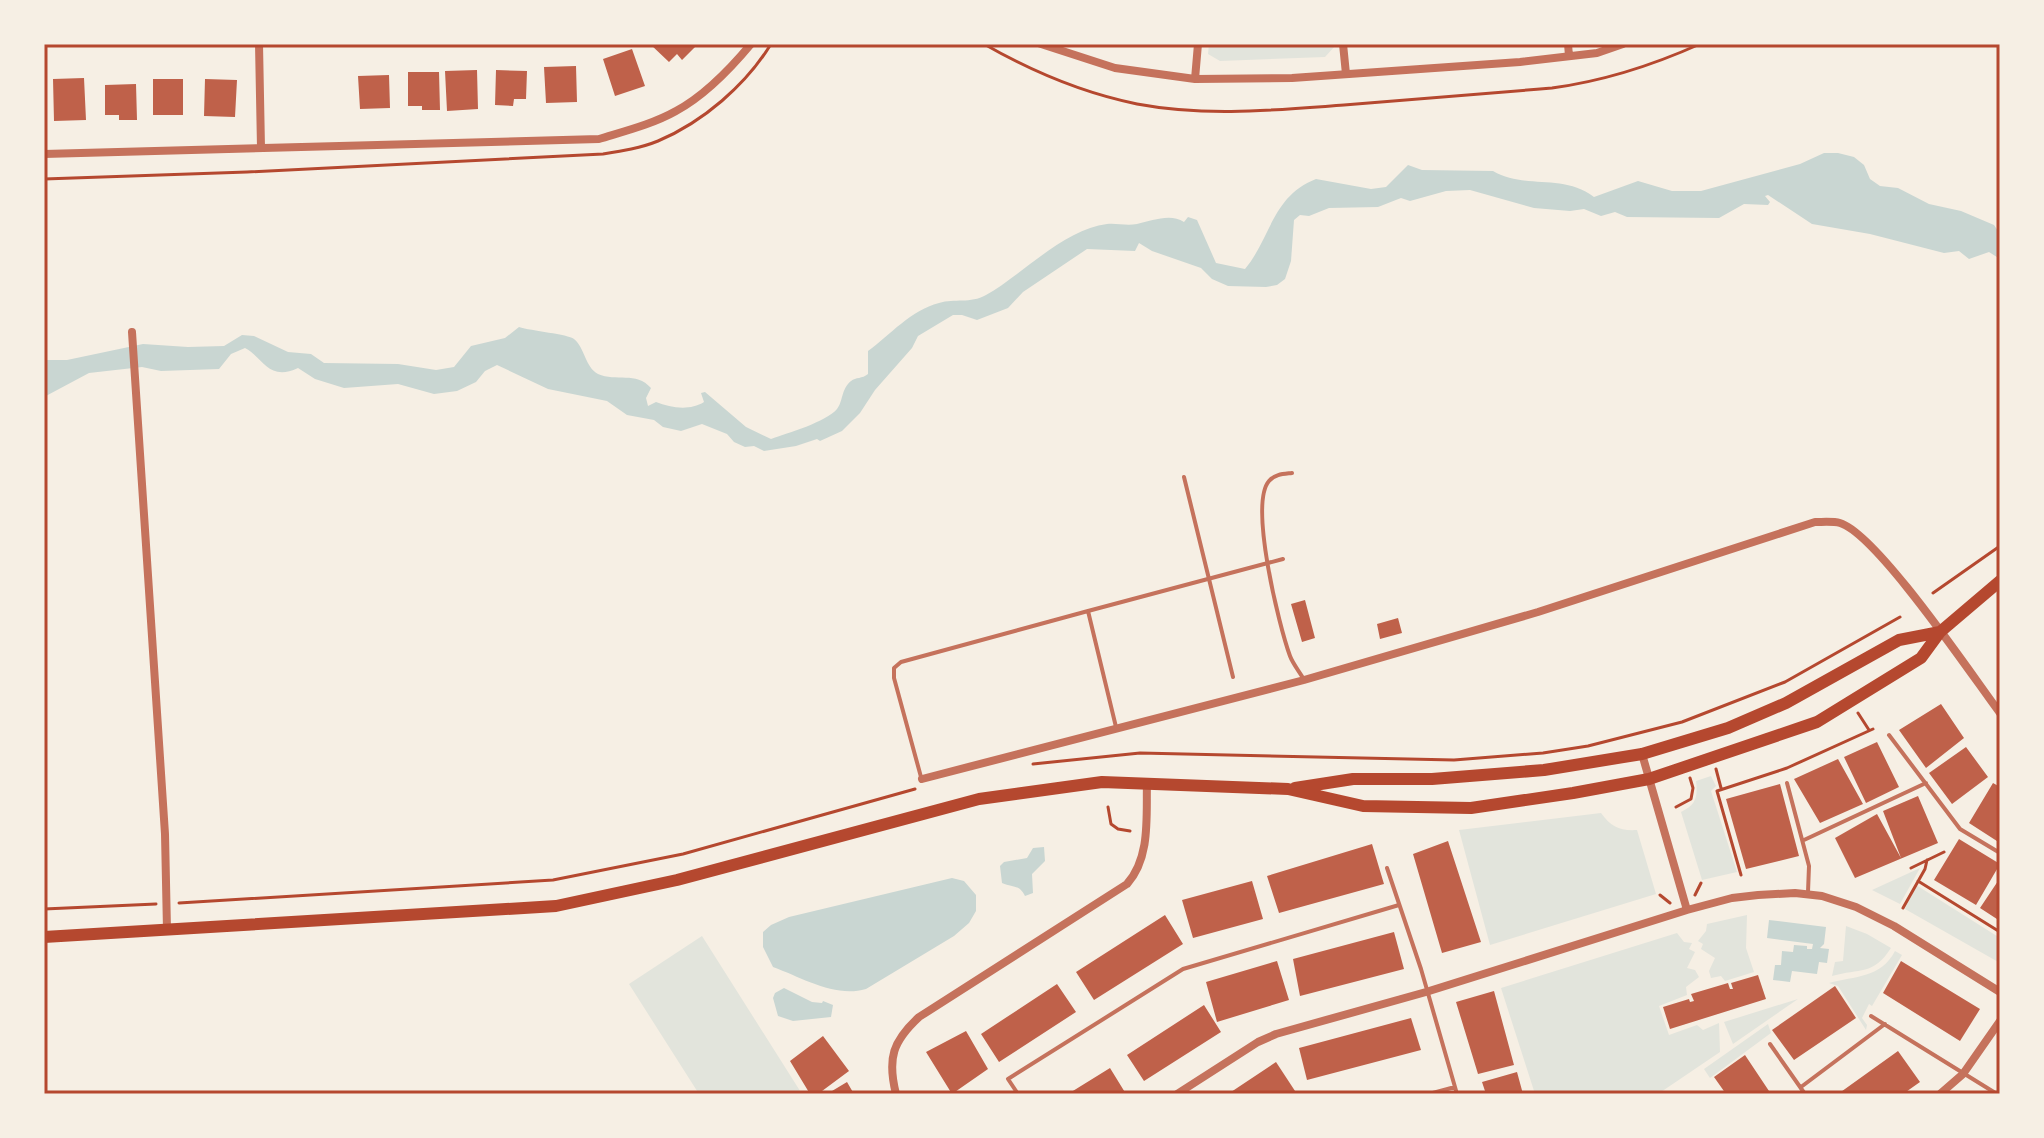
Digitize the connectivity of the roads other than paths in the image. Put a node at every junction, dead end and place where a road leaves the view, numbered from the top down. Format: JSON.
{"nodes":[{"id":1,"x":74,"y":44,"type":"edge"},
{"id":2,"x":259,"y":44,"type":"edge"},
{"id":3,"x":751,"y":44,"type":"edge"},
{"id":4,"x":1041,"y":44,"type":"edge"},
{"id":5,"x":1198,"y":44,"type":"edge"},
{"id":6,"x":1343,"y":44,"type":"edge"},
{"id":7,"x":1568,"y":44,"type":"edge"},
{"id":8,"x":1623,"y":44,"type":"edge"},
{"id":9,"x":44,"y":45,"type":"edge"},
{"id":10,"x":1569,"y":56,"type":"junction"},
{"id":11,"x":1346,"y":74,"type":"junction"},
{"id":12,"x":1195,"y":79,"type":"junction"},
{"id":13,"x":261,"y":148,"type":"junction"},
{"id":14,"x":44,"y":154,"type":"edge"},
{"id":15,"x":132,"y":332,"type":"dead end"},
{"id":16,"x":1292,"y":473,"type":"dead end"},
{"id":17,"x":1184,"y":477,"type":"dead end"},
{"id":18,"x":1283,"y":559,"type":"dead end"},
{"id":19,"x":1266,"y":564,"type":"junction"},
{"id":20,"x":1208,"y":579,"type":"junction"},
{"id":21,"x":2000,"y":581,"type":"edge"},
{"id":22,"x":1088,"y":611,"type":"junction"},
{"id":23,"x":1940,"y":632,"type":"junction"},
{"id":24,"x":1233,"y":677,"type":"dead end"},
{"id":25,"x":1304,"y":680,"type":"junction"},
{"id":26,"x":2000,"y":713,"type":"edge"},
{"id":27,"x":1116,"y":728,"type":"junction"},
{"id":28,"x":1889,"y":735,"type":"dead end"},
{"id":29,"x":1642,"y":754,"type":"junction"},
{"id":30,"x":922,"y":779,"type":"joint"},
{"id":31,"x":1649,"y":779,"type":"junction"},
{"id":32,"x":1147,"y":781,"type":"junction"},
{"id":33,"x":1787,"y":783,"type":"dead end"},
{"id":34,"x":1926,"y":783,"type":"junction"},
{"id":35,"x":1288,"y":789,"type":"junction"},
{"id":36,"x":1804,"y":840,"type":"junction"},
{"id":37,"x":2000,"y":853,"type":"edge"},
{"id":38,"x":1387,"y":868,"type":"dead end"},
{"id":39,"x":1808,"y":895,"type":"junction"},
{"id":40,"x":1399,"y":905,"type":"junction"},
{"id":41,"x":1687,"y":910,"type":"junction"},
{"id":42,"x":167,"y":930,"type":"junction"},
{"id":43,"x":44,"y":937,"type":"edge"},
{"id":44,"x":1426,"y":992,"type":"junction"},
{"id":45,"x":2000,"y":992,"type":"edge"},
{"id":46,"x":1871,"y":1016,"type":"dead end"},
{"id":47,"x":2000,"y":1021,"type":"edge"},
{"id":48,"x":1885,"y":1024,"type":"junction"},
{"id":49,"x":1770,"y":1044,"type":"dead end"},
{"id":50,"x":1963,"y":1074,"type":"junction"},
{"id":51,"x":1455,"y":1087,"type":"junction"},
{"id":52,"x":1801,"y":1087,"type":"junction"},
{"id":53,"x":896,"y":1094,"type":"edge"},
{"id":54,"x":1018,"y":1094,"type":"edge"},
{"id":55,"x":1177,"y":1094,"type":"edge"},
{"id":56,"x":1429,"y":1094,"type":"edge"},
{"id":57,"x":1457,"y":1094,"type":"edge"},
{"id":58,"x":1805,"y":1094,"type":"edge"},
{"id":59,"x":1940,"y":1094,"type":"edge"},
{"id":60,"x":1997,"y":1094,"type":"edge"}],
"edges":[{"from":1,"to":9,"type":"lane"},
{"from":2,"to":13,"type":"street"},
{"from":3,"to":13,"type":"street"},
{"from":4,"to":12,"type":"street"},
{"from":5,"to":12,"type":"street"},
{"from":6,"to":11,"type":"street"},
{"from":7,"to":10,"type":"street"},
{"from":8,"to":10,"type":"street"},
{"from":10,"to":11,"type":"street"},
{"from":11,"to":12,"type":"street"},
{"from":13,"to":14,"type":"street"},
{"from":15,"to":42,"type":"street"},
{"from":16,"to":19,"type":"lane"},
{"from":17,"to":20,"type":"lane"},
{"from":18,"to":19,"type":"lane"},
{"from":19,"to":20,"type":"lane"},
{"from":19,"to":25,"type":"lane"},
{"from":20,"to":22,"type":"lane"},
{"from":20,"to":24,"type":"lane"},
{"from":21,"to":23,"type":"main road"},
{"from":22,"to":27,"type":"lane"},
{"from":22,"to":30,"type":"lane"},
{"from":23,"to":25,"type":"street"},
{"from":23,"to":26,"type":"street"},
{"from":23,"to":29,"type":"main road"},
{"from":23,"to":31,"type":"main road"},
{"from":25,"to":27,"type":"street"},
{"from":27,"to":30,"type":"street"},
{"from":28,"to":34,"type":"lane"},
{"from":29,"to":31,"type":"street"},
{"from":29,"to":35,"type":"main road"},
{"from":31,"to":35,"type":"main road"},
{"from":31,"to":41,"type":"street"},
{"from":32,"to":35,"type":"main road"},
{"from":32,"to":42,"type":"main road"},
{"from":32,"to":53,"type":"street"},
{"from":33,"to":36,"type":"lane"},
{"from":34,"to":36,"type":"lane"},
{"from":34,"to":37,"type":"lane"},
{"from":36,"to":39,"type":"lane"},
{"from":38,"to":40,"type":"lane"},
{"from":39,"to":41,"type":"street"},
{"from":39,"to":45,"type":"street"},
{"from":40,"to":44,"type":"lane"},
{"from":40,"to":54,"type":"lane"},
{"from":41,"to":44,"type":"street"},
{"from":42,"to":43,"type":"main road"},
{"from":44,"to":51,"type":"lane"},
{"from":44,"to":55,"type":"street"},
{"from":46,"to":48,"type":"lane"},
{"from":47,"to":50,"type":"street"},
{"from":48,"to":50,"type":"lane"},
{"from":48,"to":52,"type":"lane"},
{"from":49,"to":52,"type":"lane"},
{"from":50,"to":59,"type":"street"},
{"from":50,"to":60,"type":"lane"},
{"from":51,"to":56,"type":"lane"},
{"from":51,"to":57,"type":"lane"},
{"from":52,"to":58,"type":"lane"}]}
